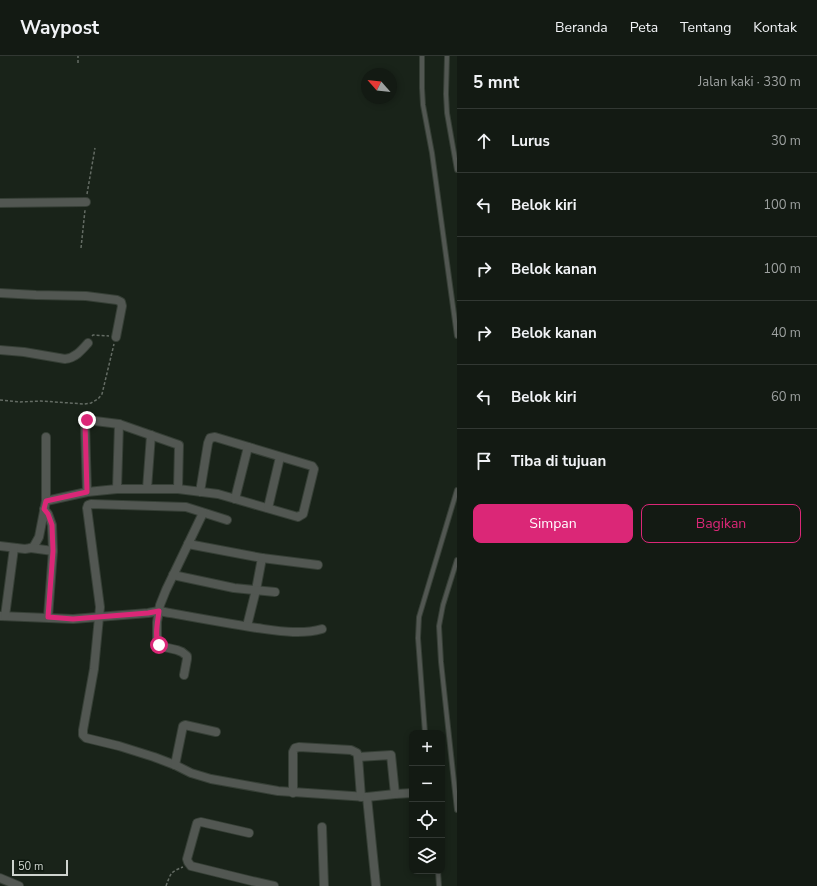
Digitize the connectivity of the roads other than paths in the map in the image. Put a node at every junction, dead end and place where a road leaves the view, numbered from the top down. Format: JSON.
{"nodes":[{"id":1,"x":422,"y":56,"type":"edge"},
{"id":2,"x":447,"y":56,"type":"edge"},
{"id":3,"x":457,"y":170,"type":"edge"},
{"id":4,"x":86,"y":202,"type":"road end"},
{"id":5,"x":0,"y":203,"type":"edge"},
{"id":6,"x":0,"y":293,"type":"edge"},
{"id":7,"x":457,"y":336,"type":"edge"},
{"id":8,"x":116,"y":337,"type":"road end"},
{"id":9,"x":88,"y":343,"type":"road end"},
{"id":10,"x":0,"y":350,"type":"edge"},
{"id":11,"x":119,"y":424,"type":"junction"},
{"id":12,"x":151,"y":435,"type":"junction"},
{"id":13,"x":46,"y":437,"type":"dead end"},
{"id":14,"x":248,"y":447,"type":"junction"},
{"id":15,"x":280,"y":456,"type":"junction"},
{"id":16,"x":147,"y":489,"type":"junction"},
{"id":17,"x":178,"y":489,"type":"junction"},
{"id":18,"x":117,"y":490,"type":"junction"},
{"id":19,"x":457,"y":490,"type":"edge"},
{"id":20,"x":87,"y":492,"type":"junction"},
{"id":21,"x":200,"y":492,"type":"junction"},
{"id":22,"x":235,"y":499,"type":"junction"},
{"id":23,"x":45,"y":505,"type":"junction"},
{"id":24,"x":268,"y":508,"type":"junction"},
{"id":25,"x":203,"y":513,"type":"junction"},
{"id":26,"x":227,"y":520,"type":"dead end"},
{"id":27,"x":188,"y":544,"type":"junction"},
{"id":28,"x":0,"y":546,"type":"edge"},
{"id":29,"x":14,"y":548,"type":"junction"},
{"id":30,"x":31,"y":548,"type":"junction"},
{"id":31,"x":53,"y":551,"type":"junction"},
{"id":32,"x":262,"y":558,"type":"junction"},
{"id":33,"x":457,"y":560,"type":"edge"},
{"id":34,"x":318,"y":565,"type":"dead end"},
{"id":35,"x":173,"y":575,"type":"junction"},
{"id":36,"x":256,"y":590,"type":"junction"},
{"id":37,"x":275,"y":592,"type":"dead end"},
{"id":38,"x":159,"y":611,"type":"junction"},
{"id":39,"x":3,"y":616,"type":"edge"},
{"id":40,"x":48,"y":617,"type":"junction"},
{"id":41,"x":98,"y":617,"type":"junction"},
{"id":42,"x":247,"y":626,"type":"junction"},
{"id":43,"x":322,"y":629,"type":"dead end"},
{"id":44,"x":184,"y":675,"type":"dead end"},
{"id":45,"x":425,"y":730,"type":"edge"},
{"id":46,"x":216,"y":732,"type":"dead end"},
{"id":47,"x":358,"y":757,"type":"junction"},
{"id":48,"x":175,"y":765,"type":"junction"},
{"id":49,"x":293,"y":792,"type":"junction"},
{"id":50,"x":409,"y":793,"type":"edge"},
{"id":51,"x":396,"y":794,"type":"junction"},
{"id":52,"x":364,"y":797,"type":"junction"},
{"id":53,"x":457,"y":810,"type":"edge"},
{"id":54,"x":322,"y":827,"type":"dead end"},
{"id":55,"x":250,"y":832,"type":"dead end"},
{"id":56,"x":438,"y":874,"type":"edge"},
{"id":57,"x":0,"y":878,"type":"edge"},
{"id":58,"x":17,"y":886,"type":"edge"},
{"id":59,"x":274,"y":886,"type":"edge"},
{"id":60,"x":324,"y":886,"type":"edge"},
{"id":61,"x":376,"y":886,"type":"edge"},
{"id":62,"x":439,"y":886,"type":"edge"}],
"edges":[{"from":1,"to":7,"type":"lane"},
{"from":2,"to":3,"type":"lane"},
{"from":4,"to":5,"type":"street"},
{"from":6,"to":8,"type":"street"},
{"from":9,"to":10,"type":"street"},
{"from":11,"to":12,"type":"street"},
{"from":11,"to":18,"type":"street"},
{"from":11,"to":20,"type":"street"},
{"from":12,"to":16,"type":"street"},
{"from":12,"to":17,"type":"street"},
{"from":13,"to":23,"type":"street"},
{"from":14,"to":15,"type":"street"},
{"from":14,"to":21,"type":"street"},
{"from":14,"to":22,"type":"street"},
{"from":15,"to":24,"type":"street"},
{"from":15,"to":24,"type":"street"},
{"from":16,"to":17,"type":"street"},
{"from":16,"to":18,"type":"street"},
{"from":17,"to":21,"type":"street"},
{"from":18,"to":20,"type":"street"},
{"from":19,"to":45,"type":"lane"},
{"from":20,"to":23,"type":"street"},
{"from":21,"to":22,"type":"street"},
{"from":22,"to":24,"type":"street"},
{"from":23,"to":30,"type":"street"},
{"from":23,"to":31,"type":"street"},
{"from":25,"to":26,"type":"street"},
{"from":25,"to":27,"type":"street"},
{"from":25,"to":41,"type":"street"},
{"from":27,"to":32,"type":"street"},
{"from":27,"to":35,"type":"street"},
{"from":28,"to":29,"type":"street"},
{"from":29,"to":30,"type":"street"},
{"from":29,"to":39,"type":"street"},
{"from":30,"to":31,"type":"street"},
{"from":31,"to":40,"type":"street"},
{"from":32,"to":34,"type":"street"},
{"from":32,"to":36,"type":"street"},
{"from":33,"to":53,"type":"lane"},
{"from":35,"to":36,"type":"street"},
{"from":35,"to":38,"type":"street"},
{"from":36,"to":37,"type":"street"},
{"from":36,"to":42,"type":"street"},
{"from":38,"to":41,"type":"street"},
{"from":38,"to":42,"type":"street"},
{"from":38,"to":44,"type":"street"},
{"from":39,"to":40,"type":"street"},
{"from":40,"to":41,"type":"street"},
{"from":41,"to":48,"type":"street"},
{"from":42,"to":43,"type":"street"},
{"from":46,"to":48,"type":"street"},
{"from":47,"to":49,"type":"street"},
{"from":47,"to":51,"type":"street"},
{"from":47,"to":52,"type":"street"},
{"from":48,"to":49,"type":"street"},
{"from":49,"to":52,"type":"street"},
{"from":50,"to":51,"type":"street"},
{"from":51,"to":52,"type":"street"},
{"from":52,"to":61,"type":"street"},
{"from":54,"to":60,"type":"street"},
{"from":55,"to":59,"type":"street"},
{"from":56,"to":62,"type":"lane"},
{"from":57,"to":58,"type":"street"}]}
